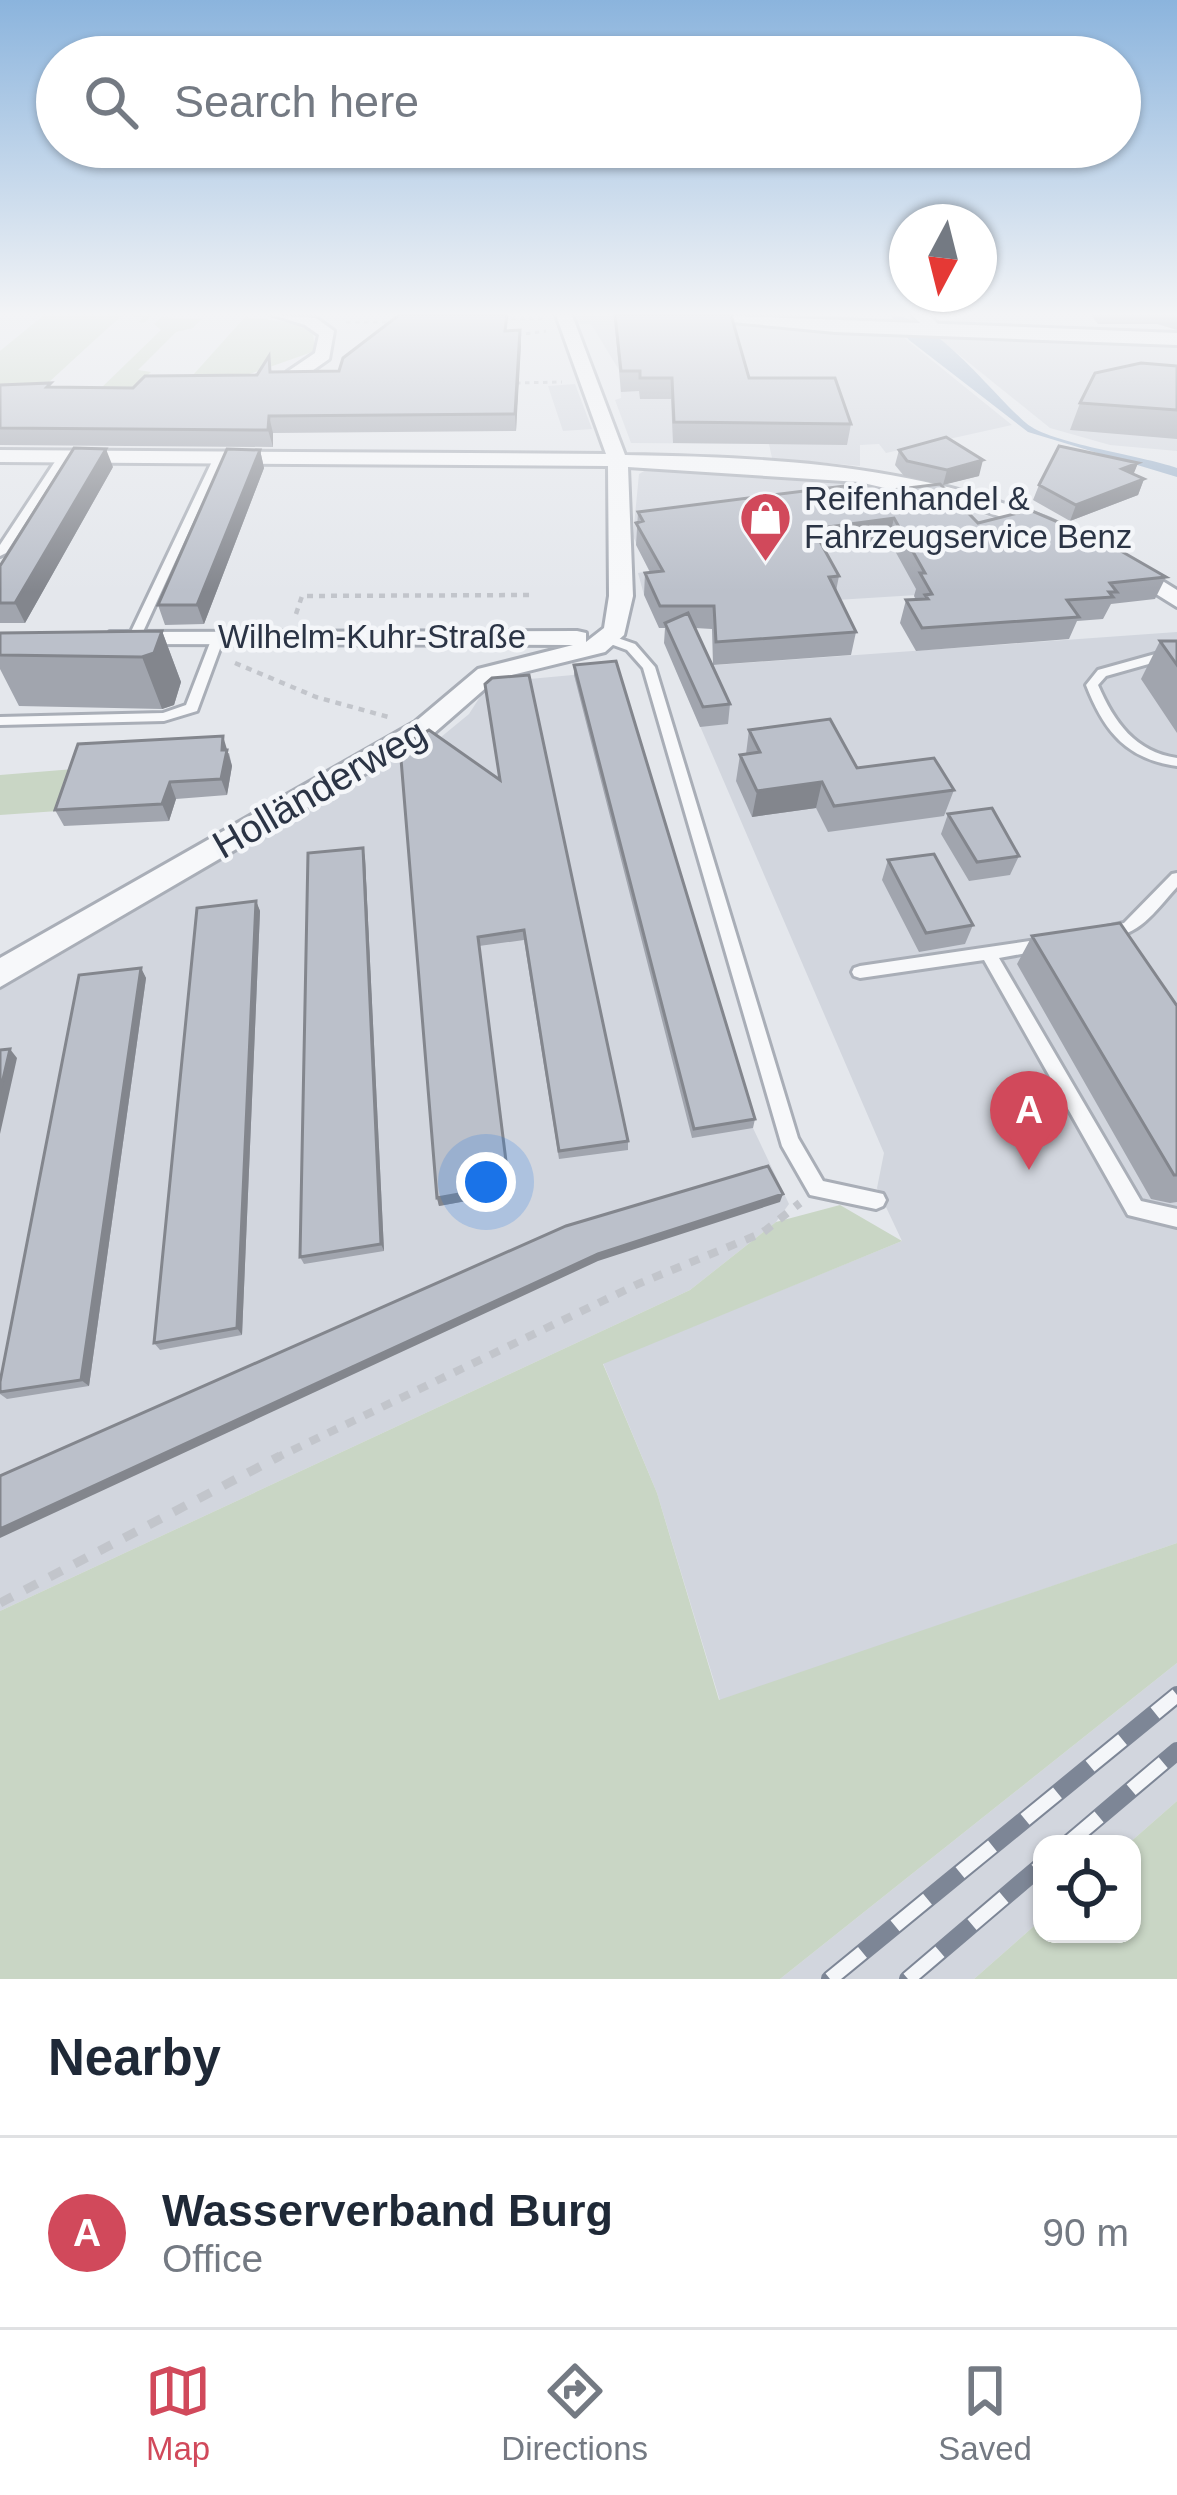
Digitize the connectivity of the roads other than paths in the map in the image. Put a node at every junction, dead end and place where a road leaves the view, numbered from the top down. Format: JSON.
{"nodes":[{"id":1,"x":599,"y":407,"type":"edge"},
{"id":2,"x":219,"y":455,"type":"junction"},
{"id":3,"x":0,"y":456,"type":"edge"},
{"id":4,"x":63,"y":456,"type":"junction"},
{"id":5,"x":618,"y":460,"type":"junction"},
{"id":6,"x":1071,"y":537,"type":"edge"},
{"id":7,"x":0,"y":553,"type":"edge"},
{"id":8,"x":1105,"y":554,"type":"edge"},
{"id":9,"x":1177,"y":600,"type":"edge"},
{"id":10,"x":135,"y":636,"type":"junction"},
{"id":11,"x":90,"y":637,"type":"edge"},
{"id":12,"x":609,"y":639,"type":"junction"},
{"id":13,"x":216,"y":644,"type":"junction"},
{"id":14,"x":1177,"y":652,"type":"edge"},
{"id":15,"x":0,"y":721,"type":"edge"},
{"id":16,"x":1177,"y":762,"type":"edge"},
{"id":17,"x":1177,"y":878,"type":"edge"},
{"id":18,"x":1114,"y":931,"type":"junction"},
{"id":19,"x":1077,"y":939,"type":"edge"},
{"id":20,"x":1059,"y":943,"type":"edge"},
{"id":21,"x":1125,"y":948,"type":"edge"},
{"id":22,"x":988,"y":953,"type":"junction"},
{"id":23,"x":860,"y":972,"type":"dead end"},
{"id":24,"x":0,"y":974,"type":"edge"},
{"id":25,"x":876,"y":1200,"type":"dead end"},
{"id":26,"x":1177,"y":1218,"type":"edge"}],
"edges":[{"from":1,"to":5,"type":"street"},
{"from":2,"to":4,"type":"street"},
{"from":2,"to":5,"type":"street"},
{"from":2,"to":10,"type":"lane"},
{"from":3,"to":4,"type":"street"},
{"from":4,"to":7,"type":"lane"},
{"from":5,"to":6,"type":"street"},
{"from":5,"to":12,"type":"street"},
{"from":8,"to":9,"type":"street"},
{"from":10,"to":11,"type":"street","name":"Wilhelm-Kuhr-Straße"},
{"from":10,"to":13,"type":"street","name":"Wilhelm-Kuhr-Straße"},
{"from":12,"to":13,"type":"street","name":"Wilhelm-Kuhr-Straße"},
{"from":12,"to":24,"type":"street","name":"Holländerweg"},
{"from":12,"to":25,"type":"lane"},
{"from":13,"to":15,"type":"lane"},
{"from":14,"to":16,"type":"lane"},
{"from":17,"to":18,"type":"lane"},
{"from":18,"to":19,"type":"lane"},
{"from":18,"to":21,"type":"lane"},
{"from":20,"to":22,"type":"lane"},
{"from":22,"to":23,"type":"lane"},
{"from":22,"to":26,"type":"lane"}]}
